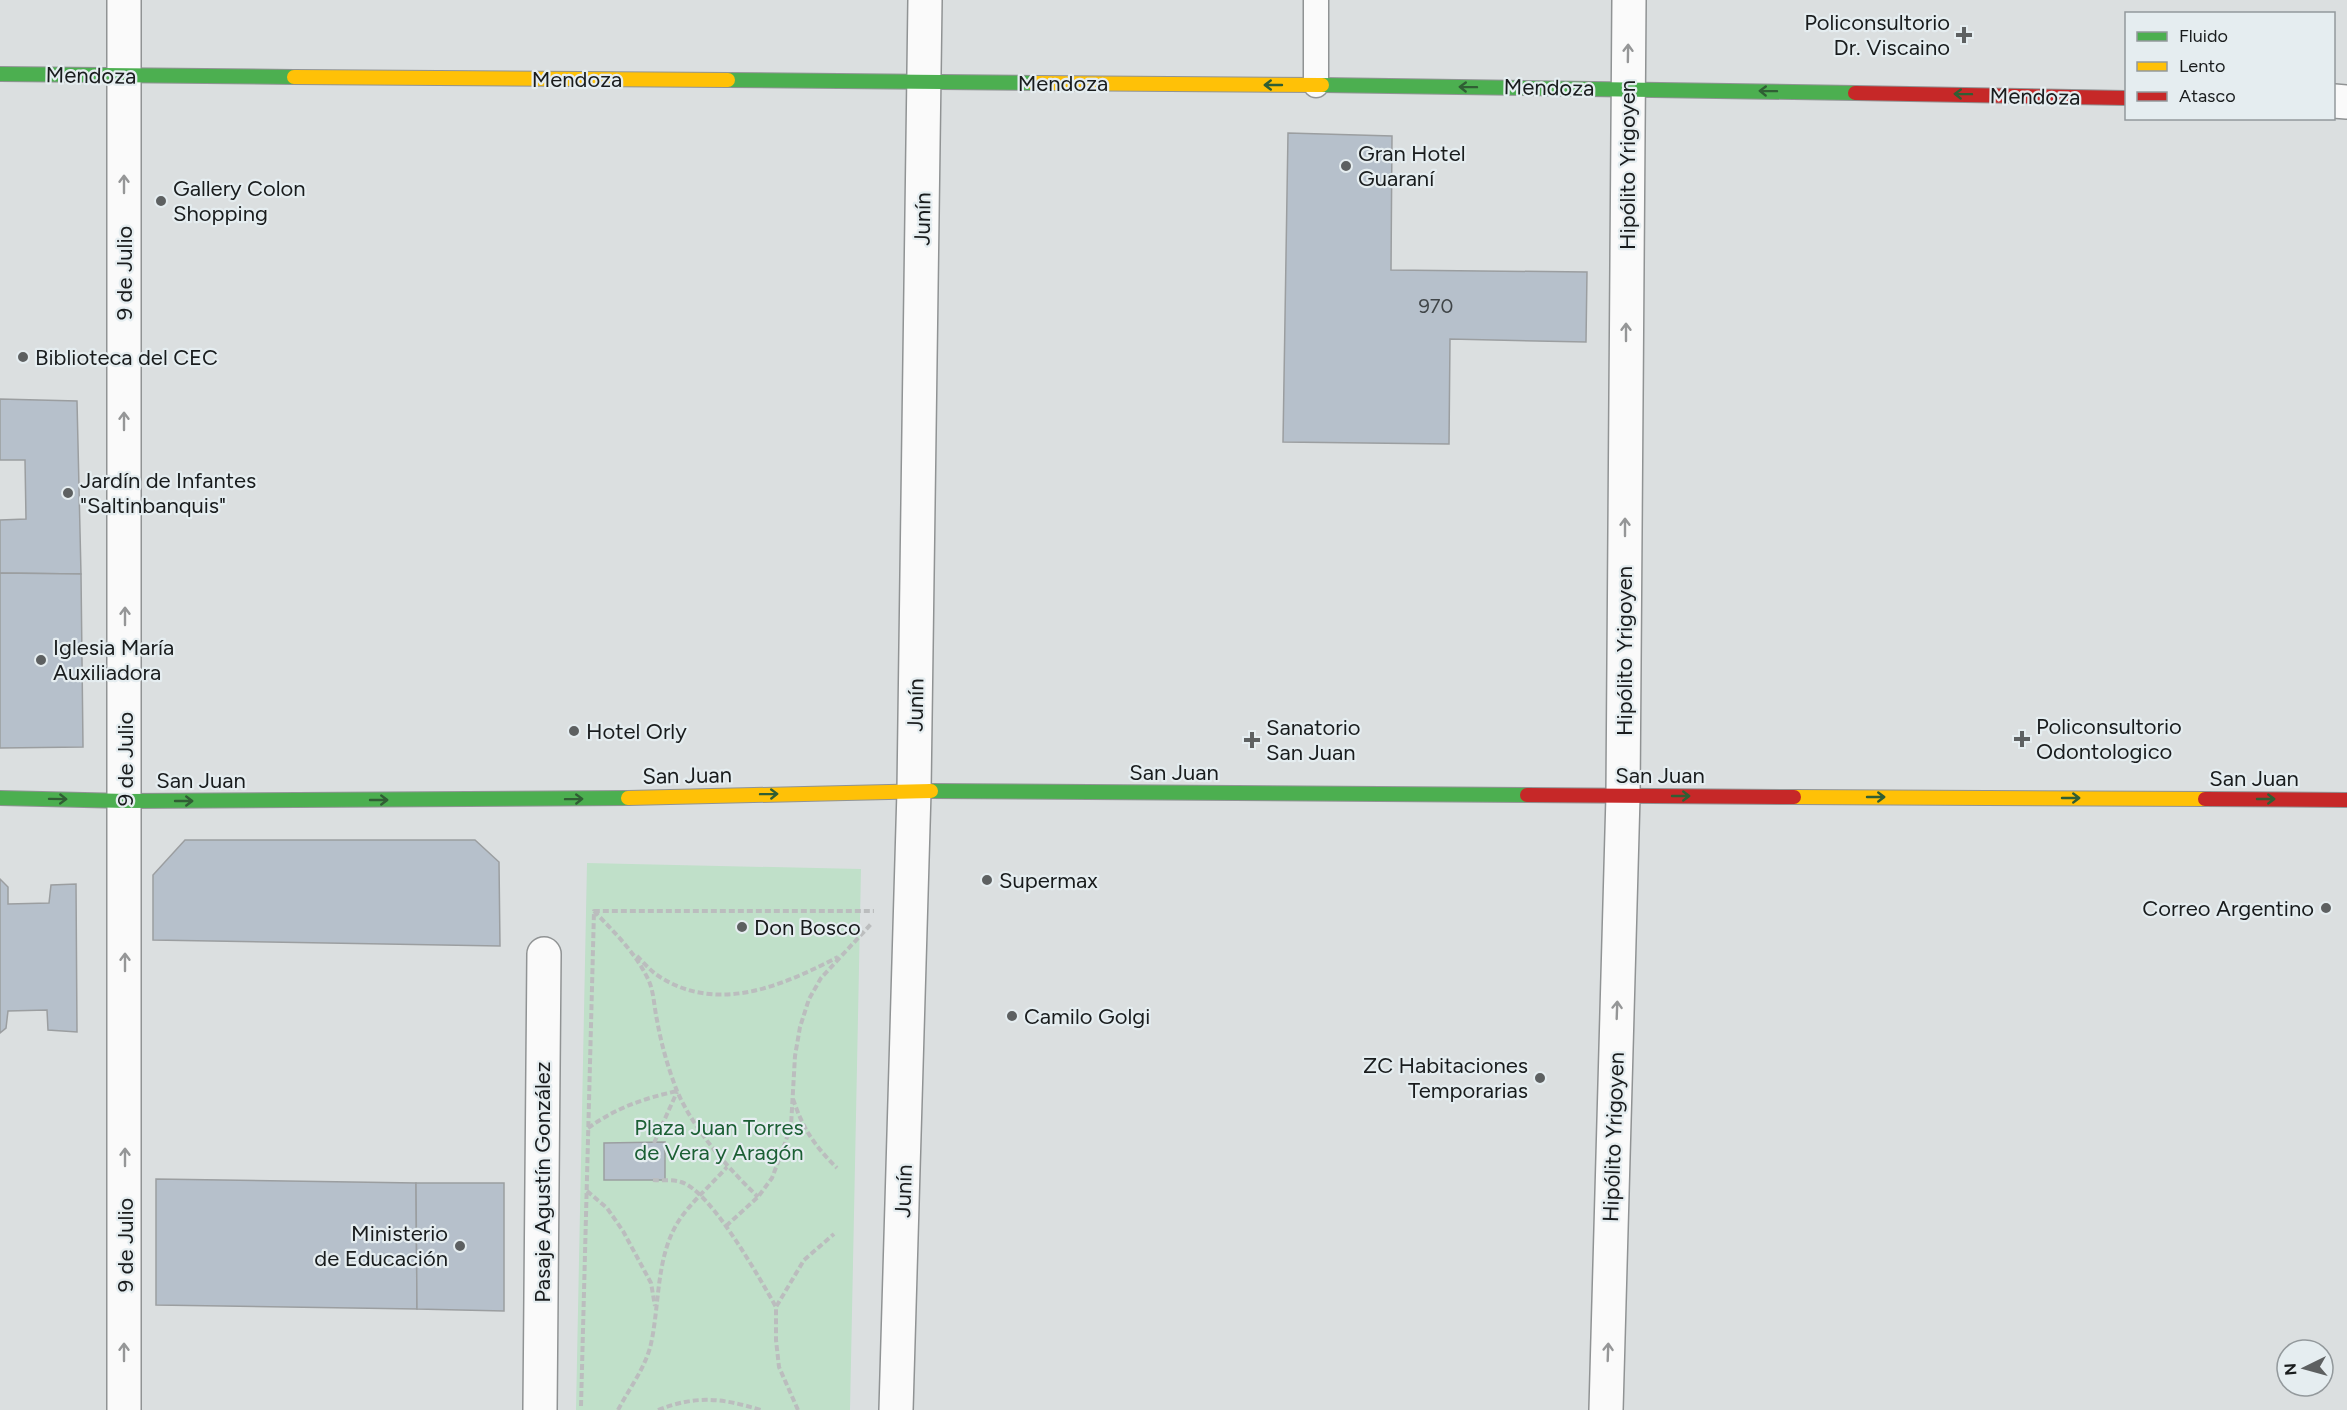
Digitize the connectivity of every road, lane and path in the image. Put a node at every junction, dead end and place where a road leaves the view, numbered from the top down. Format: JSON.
{"nodes":[{"id":1,"x":124,"y":0,"type":"edge"},
{"id":2,"x":925,"y":0,"type":"edge"},
{"id":3,"x":1316,"y":0,"type":"edge"},
{"id":4,"x":1629,"y":0,"type":"edge"},
{"id":5,"x":0,"y":74,"type":"edge"},
{"id":6,"x":123,"y":75,"type":"junction"},
{"id":7,"x":924,"y":82,"type":"junction"},
{"id":8,"x":1316,"y":85,"type":"junction"},
{"id":9,"x":1628,"y":88,"type":"junction"},
{"id":10,"x":2125,"y":98,"type":"edge"},
{"id":11,"x":914,"y":791,"type":"junction"},
{"id":12,"x":1623,"y":796,"type":"junction"},
{"id":13,"x":0,"y":798,"type":"edge"},
{"id":14,"x":2347,"y":800,"type":"edge"},
{"id":15,"x":126,"y":801,"type":"junction"},
{"id":16,"x":594,"y":911,"type":"junction"},
{"id":17,"x":897,"y":911,"type":"junction"},
{"id":18,"x":634,"y":953,"type":"junction"},
{"id":19,"x":544,"y":954,"type":"dead end"},
{"id":20,"x":842,"y":956,"type":"junction"},
{"id":21,"x":678,"y":1091,"type":"junction"},
{"id":22,"x":792,"y":1095,"type":"junction"},
{"id":23,"x":588,"y":1129,"type":"junction"},
{"id":24,"x":654,"y":1143,"type":"dead end"},
{"id":25,"x":728,"y":1167,"type":"junction"},
{"id":26,"x":837,"y":1168,"type":"dead end"},
{"id":27,"x":653,"y":1180,"type":"dead end"},
{"id":28,"x":586,"y":1191,"type":"junction"},
{"id":29,"x":701,"y":1196,"type":"junction"},
{"id":30,"x":758,"y":1197,"type":"junction"},
{"id":31,"x":726,"y":1226,"type":"junction"},
{"id":32,"x":834,"y":1234,"type":"dead end"},
{"id":33,"x":776,"y":1307,"type":"junction"},
{"id":34,"x":656,"y":1312,"type":"junction"},
{"id":35,"x":124,"y":1410,"type":"edge"},
{"id":36,"x":540,"y":1410,"type":"edge"},
{"id":37,"x":581,"y":1410,"type":"edge"},
{"id":38,"x":618,"y":1410,"type":"edge"},
{"id":39,"x":658,"y":1410,"type":"edge"},
{"id":40,"x":761,"y":1410,"type":"edge"},
{"id":41,"x":798,"y":1410,"type":"edge"},
{"id":42,"x":896,"y":1410,"type":"edge"},
{"id":43,"x":1606,"y":1410,"type":"edge"}],
"edges":[{"from":1,"to":6,"type":"street","name":"9 de Julio"},
{"from":2,"to":7,"type":"street","name":"Junín"},
{"from":3,"to":8,"type":"lane"},
{"from":9,"to":4,"type":"street","name":"Hipólito Yrigoyen","one_way":true},
{"from":5,"to":6,"type":"street","name":"Mendoza"},
{"from":6,"to":7,"type":"street","name":"Mendoza"},
{"from":15,"to":6,"type":"street","name":"9 de Julio","one_way":true},
{"from":8,"to":7,"type":"street","name":"Mendoza","one_way":true},
{"from":7,"to":11,"type":"street","name":"Junín"},
{"from":9,"to":8,"type":"street","name":"Mendoza","one_way":true},
{"from":10,"to":9,"type":"street","name":"Mendoza","one_way":true},
{"from":12,"to":9,"type":"street","name":"Hipólito Yrigoyen","one_way":true},
{"from":11,"to":12,"type":"street","name":"San Juan"},
{"from":15,"to":11,"type":"street","name":"San Juan","one_way":true},
{"from":11,"to":17,"type":"street","name":"Junín"},
{"from":12,"to":14,"type":"street","name":"San Juan","one_way":true},
{"from":43,"to":12,"type":"street","name":"Hipólito Yrigoyen","one_way":true},
{"from":13,"to":15,"type":"street","name":"San Juan","one_way":true},
{"from":35,"to":15,"type":"street","name":"9 de Julio","one_way":true},
{"from":16,"to":17,"type":"path"},
{"from":16,"to":18,"type":"path"},
{"from":16,"to":23,"type":"path"},
{"from":17,"to":20,"type":"path"},
{"from":17,"to":42,"type":"street","name":"Junín"},
{"from":18,"to":20,"type":"path"},
{"from":18,"to":21,"type":"path"},
{"from":19,"to":36,"type":"street","name":"Pasaje Agustín González"},
{"from":20,"to":22,"type":"path"},
{"from":21,"to":23,"type":"path"},
{"from":21,"to":24,"type":"path"},
{"from":21,"to":25,"type":"path"},
{"from":22,"to":26,"type":"path"},
{"from":22,"to":30,"type":"path"},
{"from":23,"to":28,"type":"path"},
{"from":25,"to":29,"type":"path"},
{"from":25,"to":30,"type":"path"},
{"from":27,"to":29,"type":"path"},
{"from":28,"to":34,"type":"path"},
{"from":28,"to":37,"type":"path"},
{"from":29,"to":31,"type":"path"},
{"from":29,"to":34,"type":"path"},
{"from":30,"to":31,"type":"path"},
{"from":31,"to":33,"type":"path"},
{"from":32,"to":33,"type":"path"},
{"from":33,"to":41,"type":"path"},
{"from":34,"to":38,"type":"path"},
{"from":39,"to":40,"type":"path"}]}
